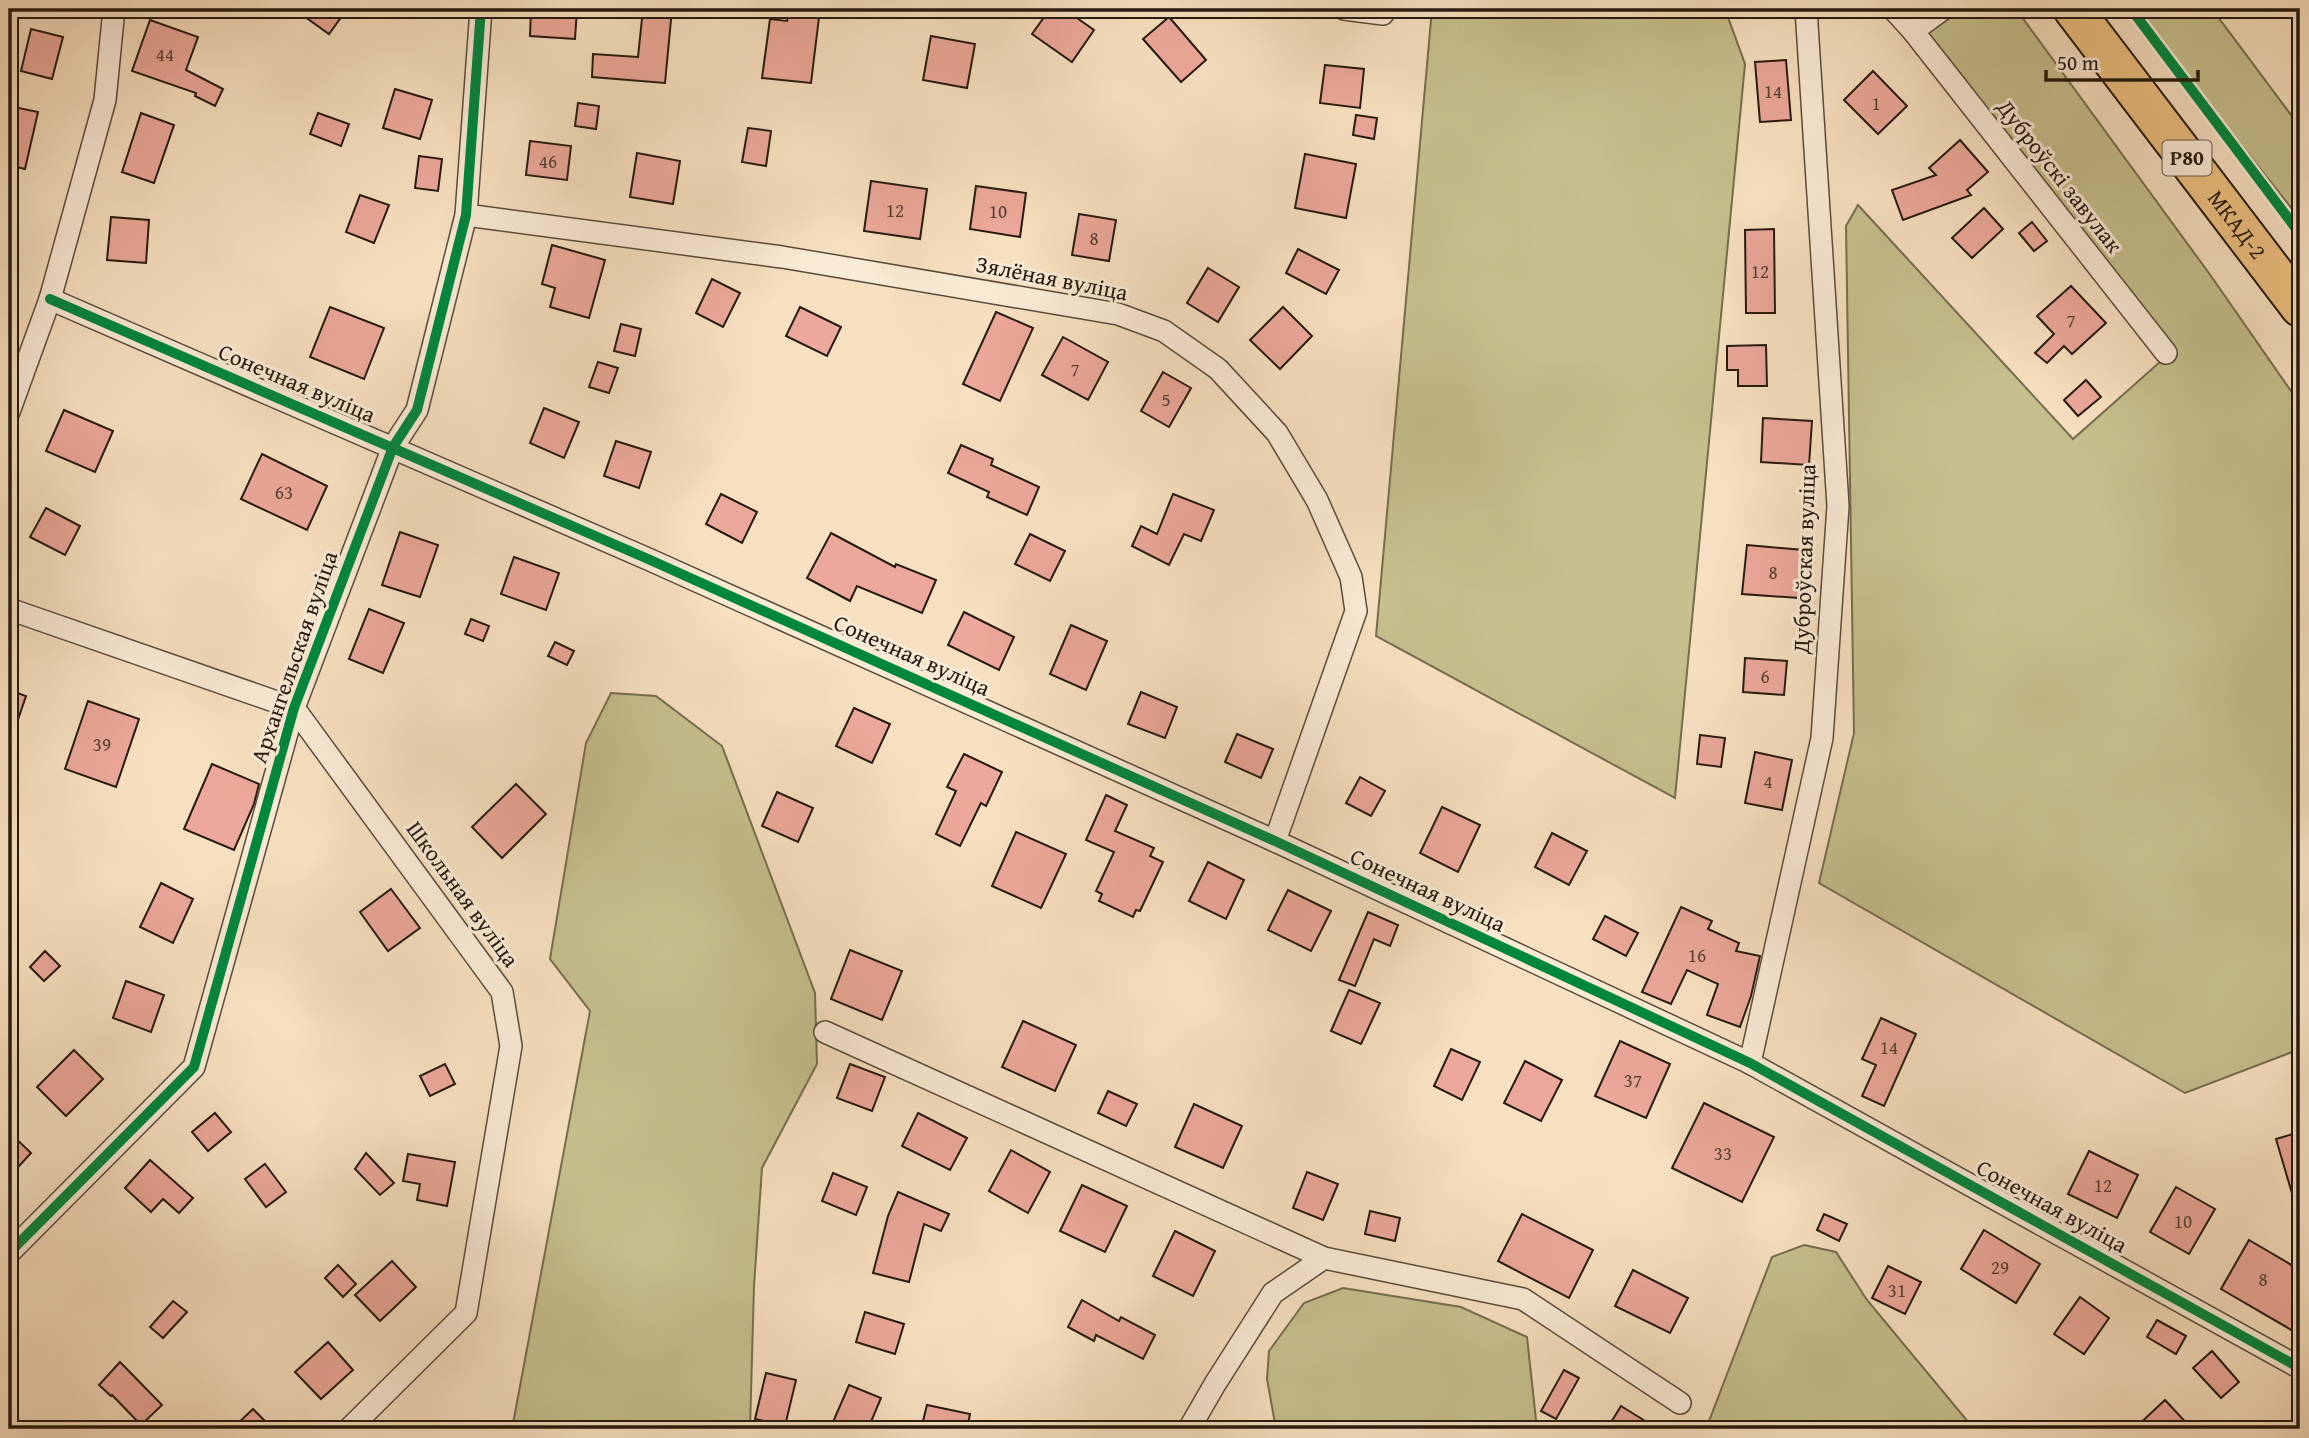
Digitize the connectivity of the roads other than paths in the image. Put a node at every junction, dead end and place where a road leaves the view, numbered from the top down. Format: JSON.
{"nodes":[{"id":1,"x":114,"y":9,"type":"edge"},
{"id":2,"x":481,"y":9,"type":"edge"},
{"id":3,"x":1344,"y":9,"type":"edge"},
{"id":4,"x":1806,"y":9,"type":"edge"},
{"id":5,"x":1893,"y":9,"type":"edge"},
{"id":6,"x":1943,"y":9,"type":"edge"},
{"id":7,"x":2073,"y":9,"type":"edge"},
{"id":8,"x":2101,"y":9,"type":"edge"},
{"id":9,"x":1383,"y":14,"type":"dead end"},
{"id":10,"x":1913,"y":31,"type":"junction"},
{"id":11,"x":466,"y":215,"type":"junction"},
{"id":12,"x":2300,"y":273,"type":"edge"},
{"id":13,"x":50,"y":299,"type":"junction"},
{"id":14,"x":2300,"y":307,"type":"edge"},
{"id":15,"x":2166,"y":353,"type":"dead end"},
{"id":16,"x":9,"y":412,"type":"edge"},
{"id":17,"x":393,"y":447,"type":"junction"},
{"id":18,"x":9,"y":609,"type":"edge"},
{"id":19,"x":294,"y":708,"type":"junction"},
{"id":20,"x":1275,"y":841,"type":"junction"},
{"id":21,"x":825,"y":1032,"type":"dead end"},
{"id":22,"x":1750,"y":1063,"type":"junction"},
{"id":23,"x":9,"y":1253,"type":"edge"},
{"id":24,"x":1324,"y":1258,"type":"junction"},
{"id":25,"x":2300,"y":1368,"type":"edge"},
{"id":26,"x":1680,"y":1403,"type":"dead end"},
{"id":27,"x":349,"y":1429,"type":"edge"},
{"id":28,"x":1189,"y":1429,"type":"edge"}],
"edges":[{"from":1,"to":13,"type":"street"},
{"from":2,"to":11,"type":"street","name":"Архангельская вуліца"},
{"from":3,"to":9,"type":"street"},
{"from":4,"to":22,"type":"street","name":"Дуброўская вуліца"},
{"from":5,"to":10,"type":"street"},
{"from":6,"to":10,"type":"street"},
{"from":7,"to":14,"type":"highway","name":"МКАД-2","number":"Р80"},
{"from":8,"to":12,"type":"highway","number":"Р80"},
{"from":10,"to":15,"type":"street","name":"Дуброўскі завулак"},
{"from":11,"to":17,"type":"street","name":"Архангельская вуліца"},
{"from":11,"to":20,"type":"street","name":"Зялёная вуліца"},
{"from":13,"to":16,"type":"street"},
{"from":13,"to":17,"type":"street","name":"Сонечная вуліца"},
{"from":17,"to":19,"type":"street","name":"Архангельская вуліца"},
{"from":17,"to":20,"type":"street","name":"Сонечная вуліца"},
{"from":18,"to":19,"type":"street"},
{"from":19,"to":23,"type":"street","name":"Архангельская вуліца"},
{"from":19,"to":27,"type":"street","name":"Школьная вуліца"},
{"from":20,"to":22,"type":"street","name":"Сонечная вуліца"},
{"from":21,"to":24,"type":"street"},
{"from":22,"to":25,"type":"street","name":"Сонечная вуліца"},
{"from":24,"to":26,"type":"street"},
{"from":24,"to":28,"type":"street"}]}
